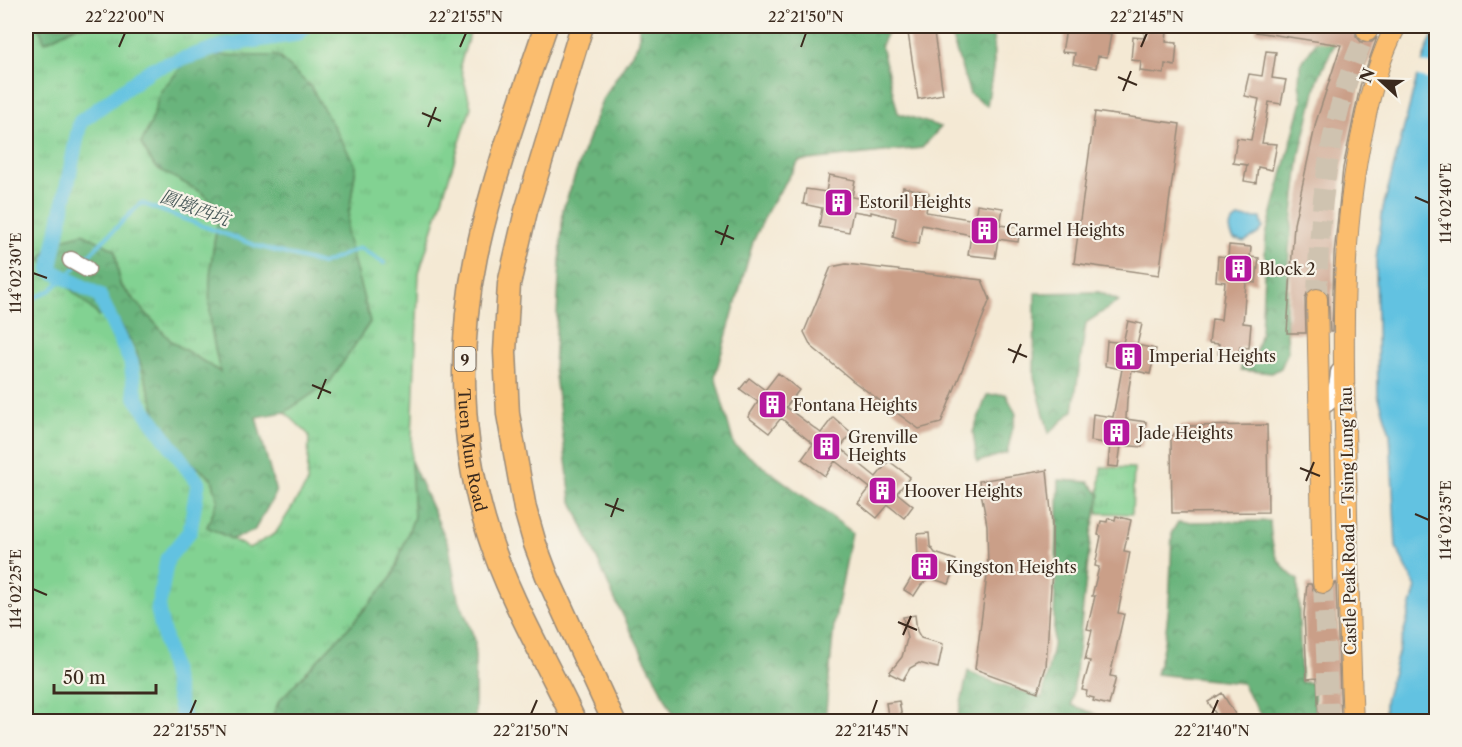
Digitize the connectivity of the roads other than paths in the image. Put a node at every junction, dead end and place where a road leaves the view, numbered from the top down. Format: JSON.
{"nodes":[{"id":1,"x":546,"y":26,"type":"edge"},
{"id":2,"x":582,"y":26,"type":"edge"},
{"id":3,"x":1396,"y":26,"type":"edge"},
{"id":4,"x":71,"y":260,"type":"dead end"},
{"id":5,"x":87,"y":269,"type":"dead end"},
{"id":6,"x":1317,"y":299,"type":"tunnel mouth"},
{"id":7,"x":1344,"y":321,"type":"junction"},
{"id":8,"x":1320,"y":407,"type":"junction"},
{"id":9,"x":1323,"y":583,"type":"tunnel mouth"},
{"id":10,"x":575,"y":722,"type":"edge"},
{"id":11,"x":614,"y":722,"type":"edge"},
{"id":12,"x":1353,"y":722,"type":"edge"}],
"edges":[{"from":1,"to":10,"type":"highway","name":"Tuen Mun Road","number":"9"},
{"from":2,"to":11,"type":"highway"},
{"from":3,"to":7,"type":"main road","name":"Castle Peak Road – Tsing Lung Tau"},
{"from":4,"to":5,"type":"street"},
{"from":6,"to":8,"type":"main road","name":"Castle Peak Road – Tsing Lung Tau"},
{"from":7,"to":8,"type":"street","name":"Castle Peak Road – Tsing Lung Tau"},
{"from":7,"to":12,"type":"main road","name":"Castle Peak Road – Tsing Lung Tau"},
{"from":8,"to":9,"type":"main road","name":"Castle Peak Road – Tsing Lung Tau"}]}
